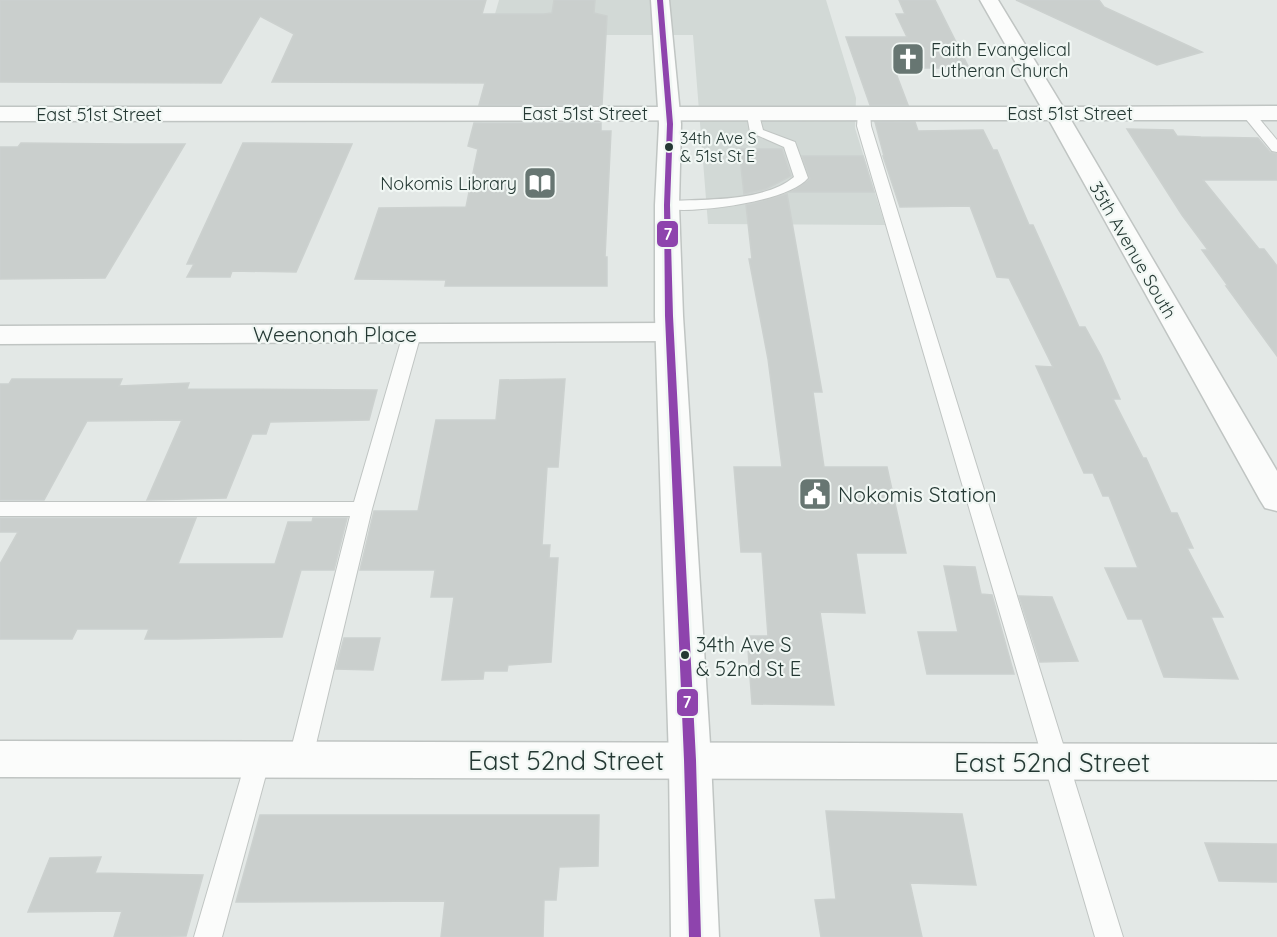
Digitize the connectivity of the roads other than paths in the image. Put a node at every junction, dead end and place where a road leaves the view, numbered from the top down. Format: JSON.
{"nodes":[{"id":1,"x":660,"y":0,"type":"edge"},
{"id":2,"x":989,"y":0,"type":"edge"},
{"id":3,"x":669,"y":113,"type":"junction"},
{"id":4,"x":1056,"y":113,"type":"junction"},
{"id":5,"x":1247,"y":113,"type":"junction"},
{"id":6,"x":1277,"y":113,"type":"edge"},
{"id":7,"x":0,"y":114,"type":"edge"},
{"id":8,"x":864,"y":114,"type":"junction"},
{"id":9,"x":753,"y":115,"type":"junction"},
{"id":10,"x":1277,"y":148,"type":"edge"},
{"id":11,"x":667,"y":205,"type":"junction"},
{"id":12,"x":669,"y":332,"type":"junction"},
{"id":13,"x":412,"y":334,"type":"junction"},
{"id":14,"x":0,"y":335,"type":"edge"},
{"id":15,"x":1277,"y":500,"type":"edge"},
{"id":16,"x":0,"y":509,"type":"edge"},
{"id":17,"x":362,"y":509,"type":"junction"},
{"id":18,"x":0,"y":759,"type":"edge"},
{"id":19,"x":258,"y":760,"type":"junction"},
{"id":20,"x":690,"y":760,"type":"junction"},
{"id":21,"x":300,"y":761,"type":"junction"},
{"id":22,"x":1277,"y":762,"type":"edge"},
{"id":23,"x":1055,"y":763,"type":"junction"},
{"id":24,"x":208,"y":937,"type":"edge"},
{"id":25,"x":695,"y":937,"type":"edge"},
{"id":26,"x":1109,"y":937,"type":"edge"}],
"edges":[{"from":1,"to":3,"type":"street"},
{"from":2,"to":4,"type":"street","name":"35th Avenue South"},
{"from":3,"to":7,"type":"street","name":"East 51st Street"},
{"from":3,"to":9,"type":"street","name":"East 51st Street"},
{"from":3,"to":11,"type":"street"},
{"from":4,"to":5,"type":"street","name":"East 51st Street"},
{"from":4,"to":8,"type":"street","name":"East 51st Street"},
{"from":4,"to":15,"type":"street","name":"35th Avenue South"},
{"from":5,"to":6,"type":"street","name":"East 51st Street"},
{"from":5,"to":10,"type":"lane"},
{"from":8,"to":9,"type":"street","name":"East 51st Street"},
{"from":8,"to":23,"type":"lane"},
{"from":9,"to":11,"type":"lane"},
{"from":11,"to":12,"type":"street"},
{"from":12,"to":13,"type":"street","name":"Weenonah Place"},
{"from":12,"to":20,"type":"street"},
{"from":13,"to":14,"type":"street","name":"Weenonah Place"},
{"from":13,"to":17,"type":"lane"},
{"from":16,"to":17,"type":"lane"},
{"from":17,"to":21,"type":"lane"},
{"from":18,"to":19,"type":"street","name":"East 52nd Street"},
{"from":19,"to":21,"type":"street","name":"East 52nd Street"},
{"from":19,"to":24,"type":"lane"},
{"from":20,"to":21,"type":"street","name":"East 52nd Street"},
{"from":20,"to":23,"type":"street","name":"East 52nd Street"},
{"from":20,"to":25,"type":"street"},
{"from":22,"to":23,"type":"street","name":"East 52nd Street"},
{"from":23,"to":26,"type":"lane"}]}
